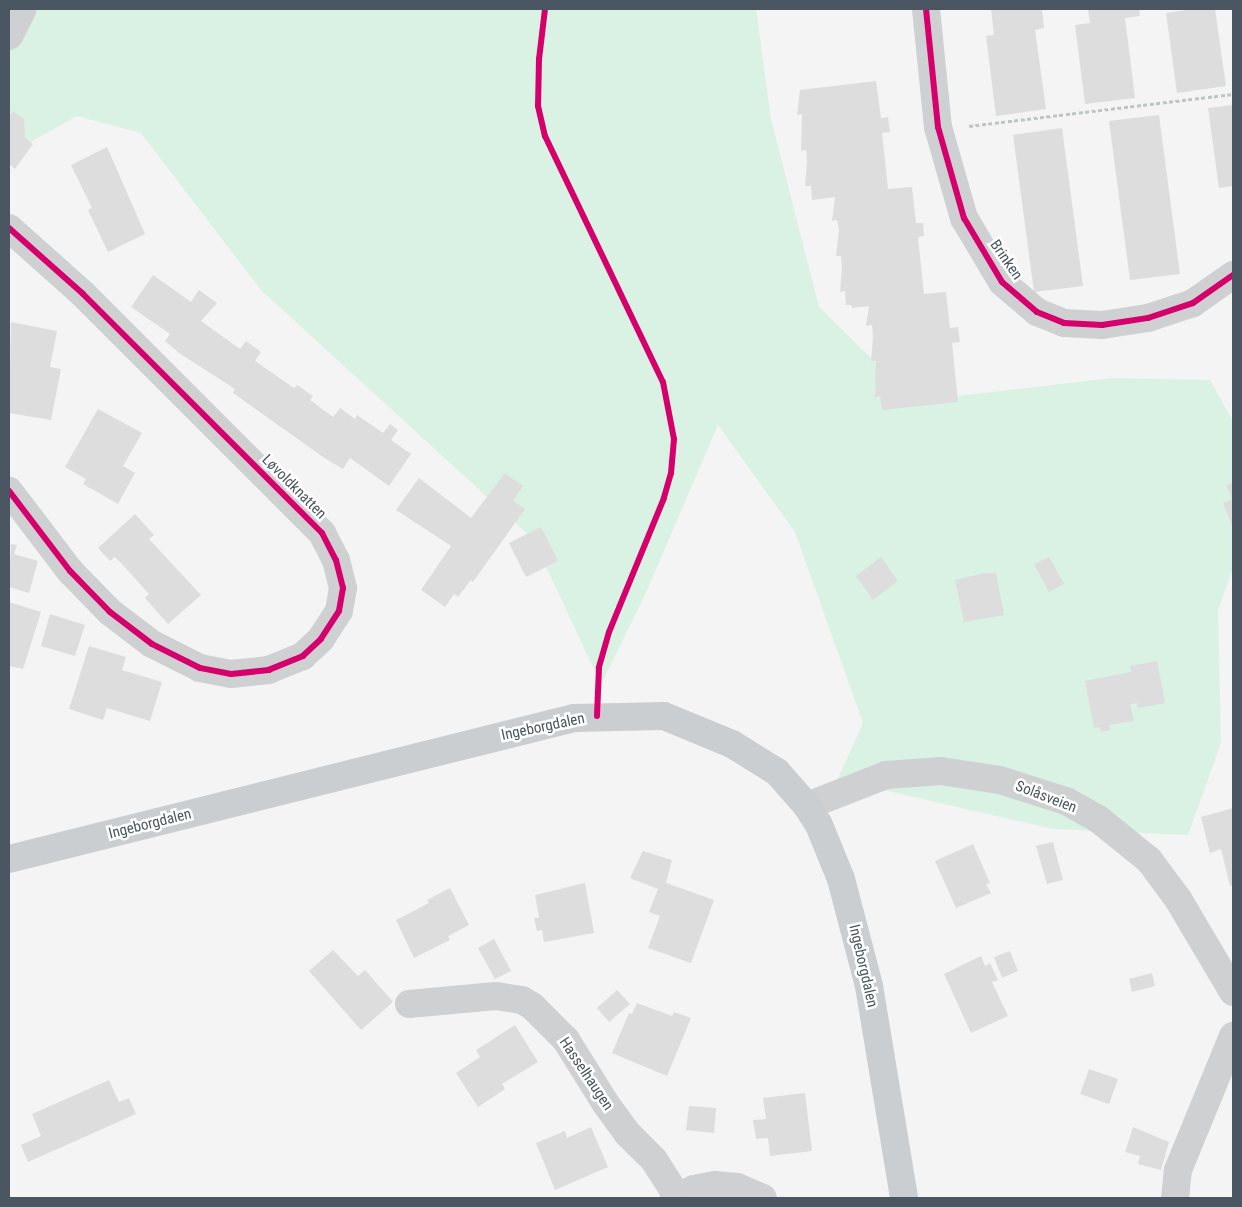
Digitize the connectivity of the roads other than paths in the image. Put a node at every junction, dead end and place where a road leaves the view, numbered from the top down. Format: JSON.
{"nodes":[{"id":1,"x":23,"y":9,"type":"edge"},
{"id":2,"x":926,"y":9,"type":"edge"},
{"id":3,"x":9,"y":36,"type":"edge"},
{"id":4,"x":9,"y":228,"type":"edge"},
{"id":5,"x":1233,"y":275,"type":"edge"},
{"id":6,"x":9,"y":491,"type":"edge"},
{"id":7,"x":807,"y":806,"type":"junction"},
{"id":8,"x":9,"y":859,"type":"edge"},
{"id":9,"x":1233,"y":992,"type":"edge"},
{"id":10,"x":409,"y":1004,"type":"dead end"},
{"id":11,"x":1233,"y":1036,"type":"edge"},
{"id":12,"x":675,"y":1197,"type":"edge"},
{"id":13,"x":763,"y":1198,"type":"edge"},
{"id":14,"x":904,"y":1198,"type":"edge"},
{"id":15,"x":1175,"y":1198,"type":"edge"}],
"edges":[{"from":1,"to":3,"type":"street"},
{"from":2,"to":5,"type":"street","name":"Brinken"},
{"from":4,"to":6,"type":"street","name":"Løvoldknatten"},
{"from":7,"to":8,"type":"main road","name":"Ingeborgdalen"},
{"from":7,"to":9,"type":"street","name":"Solåsveien"},
{"from":7,"to":14,"type":"main road","name":"Ingeborgdalen"},
{"from":10,"to":12,"type":"street","name":"Hasselhaugen"},
{"from":11,"to":15,"type":"street"},
{"from":12,"to":13,"type":"street","name":"Hasselhaugen"}]}
